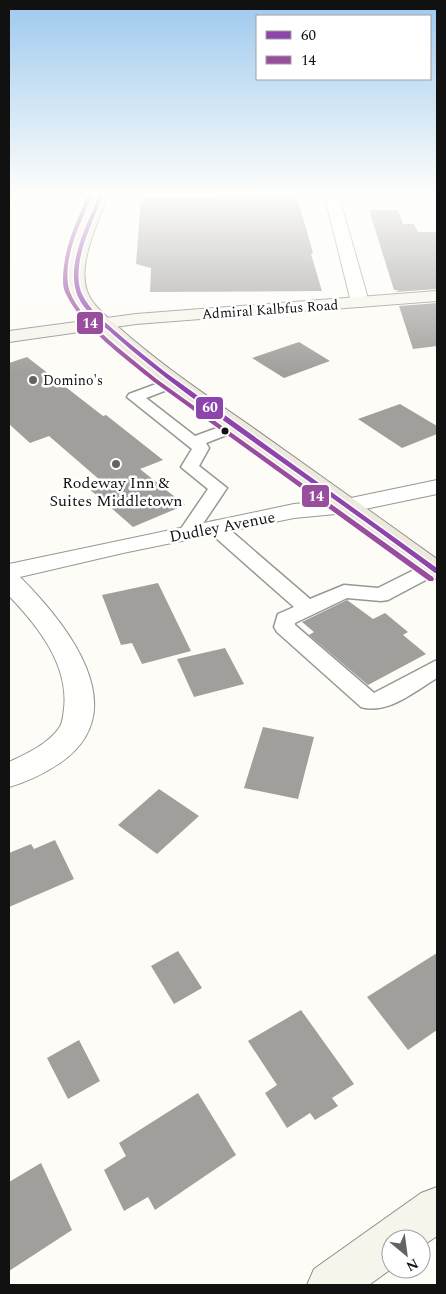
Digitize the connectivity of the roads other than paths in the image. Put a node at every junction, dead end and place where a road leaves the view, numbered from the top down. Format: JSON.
{"nodes":[{"id":1,"x":78,"y":253,"type":"edge"},
{"id":2,"x":348,"y":253,"type":"edge"},
{"id":3,"x":437,"y":296,"type":"edge"},
{"id":4,"x":360,"y":302,"type":"junction"},
{"id":5,"x":104,"y":323,"type":"junction"},
{"id":6,"x":9,"y":337,"type":"edge"},
{"id":7,"x":176,"y":382,"type":"junction"},
{"id":8,"x":236,"y":426,"type":"junction"},
{"id":9,"x":194,"y":442,"type":"junction"},
{"id":10,"x":437,"y":487,"type":"edge"},
{"id":11,"x":346,"y":506,"type":"junction"},
{"id":12,"x":215,"y":527,"type":"junction"},
{"id":13,"x":187,"y":533,"type":"junction"},
{"id":14,"x":435,"y":570,"type":"edge"},
{"id":15,"x":9,"y":572,"type":"edge"},
{"id":16,"x":9,"y":581,"type":"edge"},
{"id":17,"x":308,"y":608,"type":"junction"},
{"id":18,"x":437,"y":668,"type":"edge"},
{"id":19,"x":9,"y":775,"type":"edge"},
{"id":20,"x":437,"y":1208,"type":"edge"},
{"id":21,"x":409,"y":1229,"type":"edge"},
{"id":22,"x":381,"y":1249,"type":"edge"},
{"id":23,"x":330,"y":1285,"type":"edge"}],
"edges":[{"from":1,"to":5,"type":"main road"},
{"from":2,"to":4,"type":"street"},
{"from":3,"to":4,"type":"main road","name":"Admiral Kalbfus Road"},
{"from":4,"to":5,"type":"main road","name":"Admiral Kalbfus Road"},
{"from":5,"to":6,"type":"main road","name":"Admiral Kalbfus Road"},
{"from":5,"to":7,"type":"main road"},
{"from":7,"to":8,"type":"main road"},
{"from":7,"to":9,"type":"lane"},
{"from":8,"to":9,"type":"lane"},
{"from":8,"to":11,"type":"main road"},
{"from":9,"to":13,"type":"lane"},
{"from":10,"to":11,"type":"street","name":"Dudley Avenue"},
{"from":11,"to":12,"type":"street","name":"Dudley Avenue"},
{"from":11,"to":14,"type":"main road"},
{"from":12,"to":13,"type":"street","name":"Dudley Avenue"},
{"from":12,"to":17,"type":"lane"},
{"from":13,"to":15,"type":"street","name":"Dudley Avenue"},
{"from":14,"to":17,"type":"lane"},
{"from":16,"to":19,"type":"street"},
{"from":17,"to":18,"type":"lane"},
{"from":20,"to":21,"type":"main road"},
{"from":22,"to":23,"type":"main road"}]}
